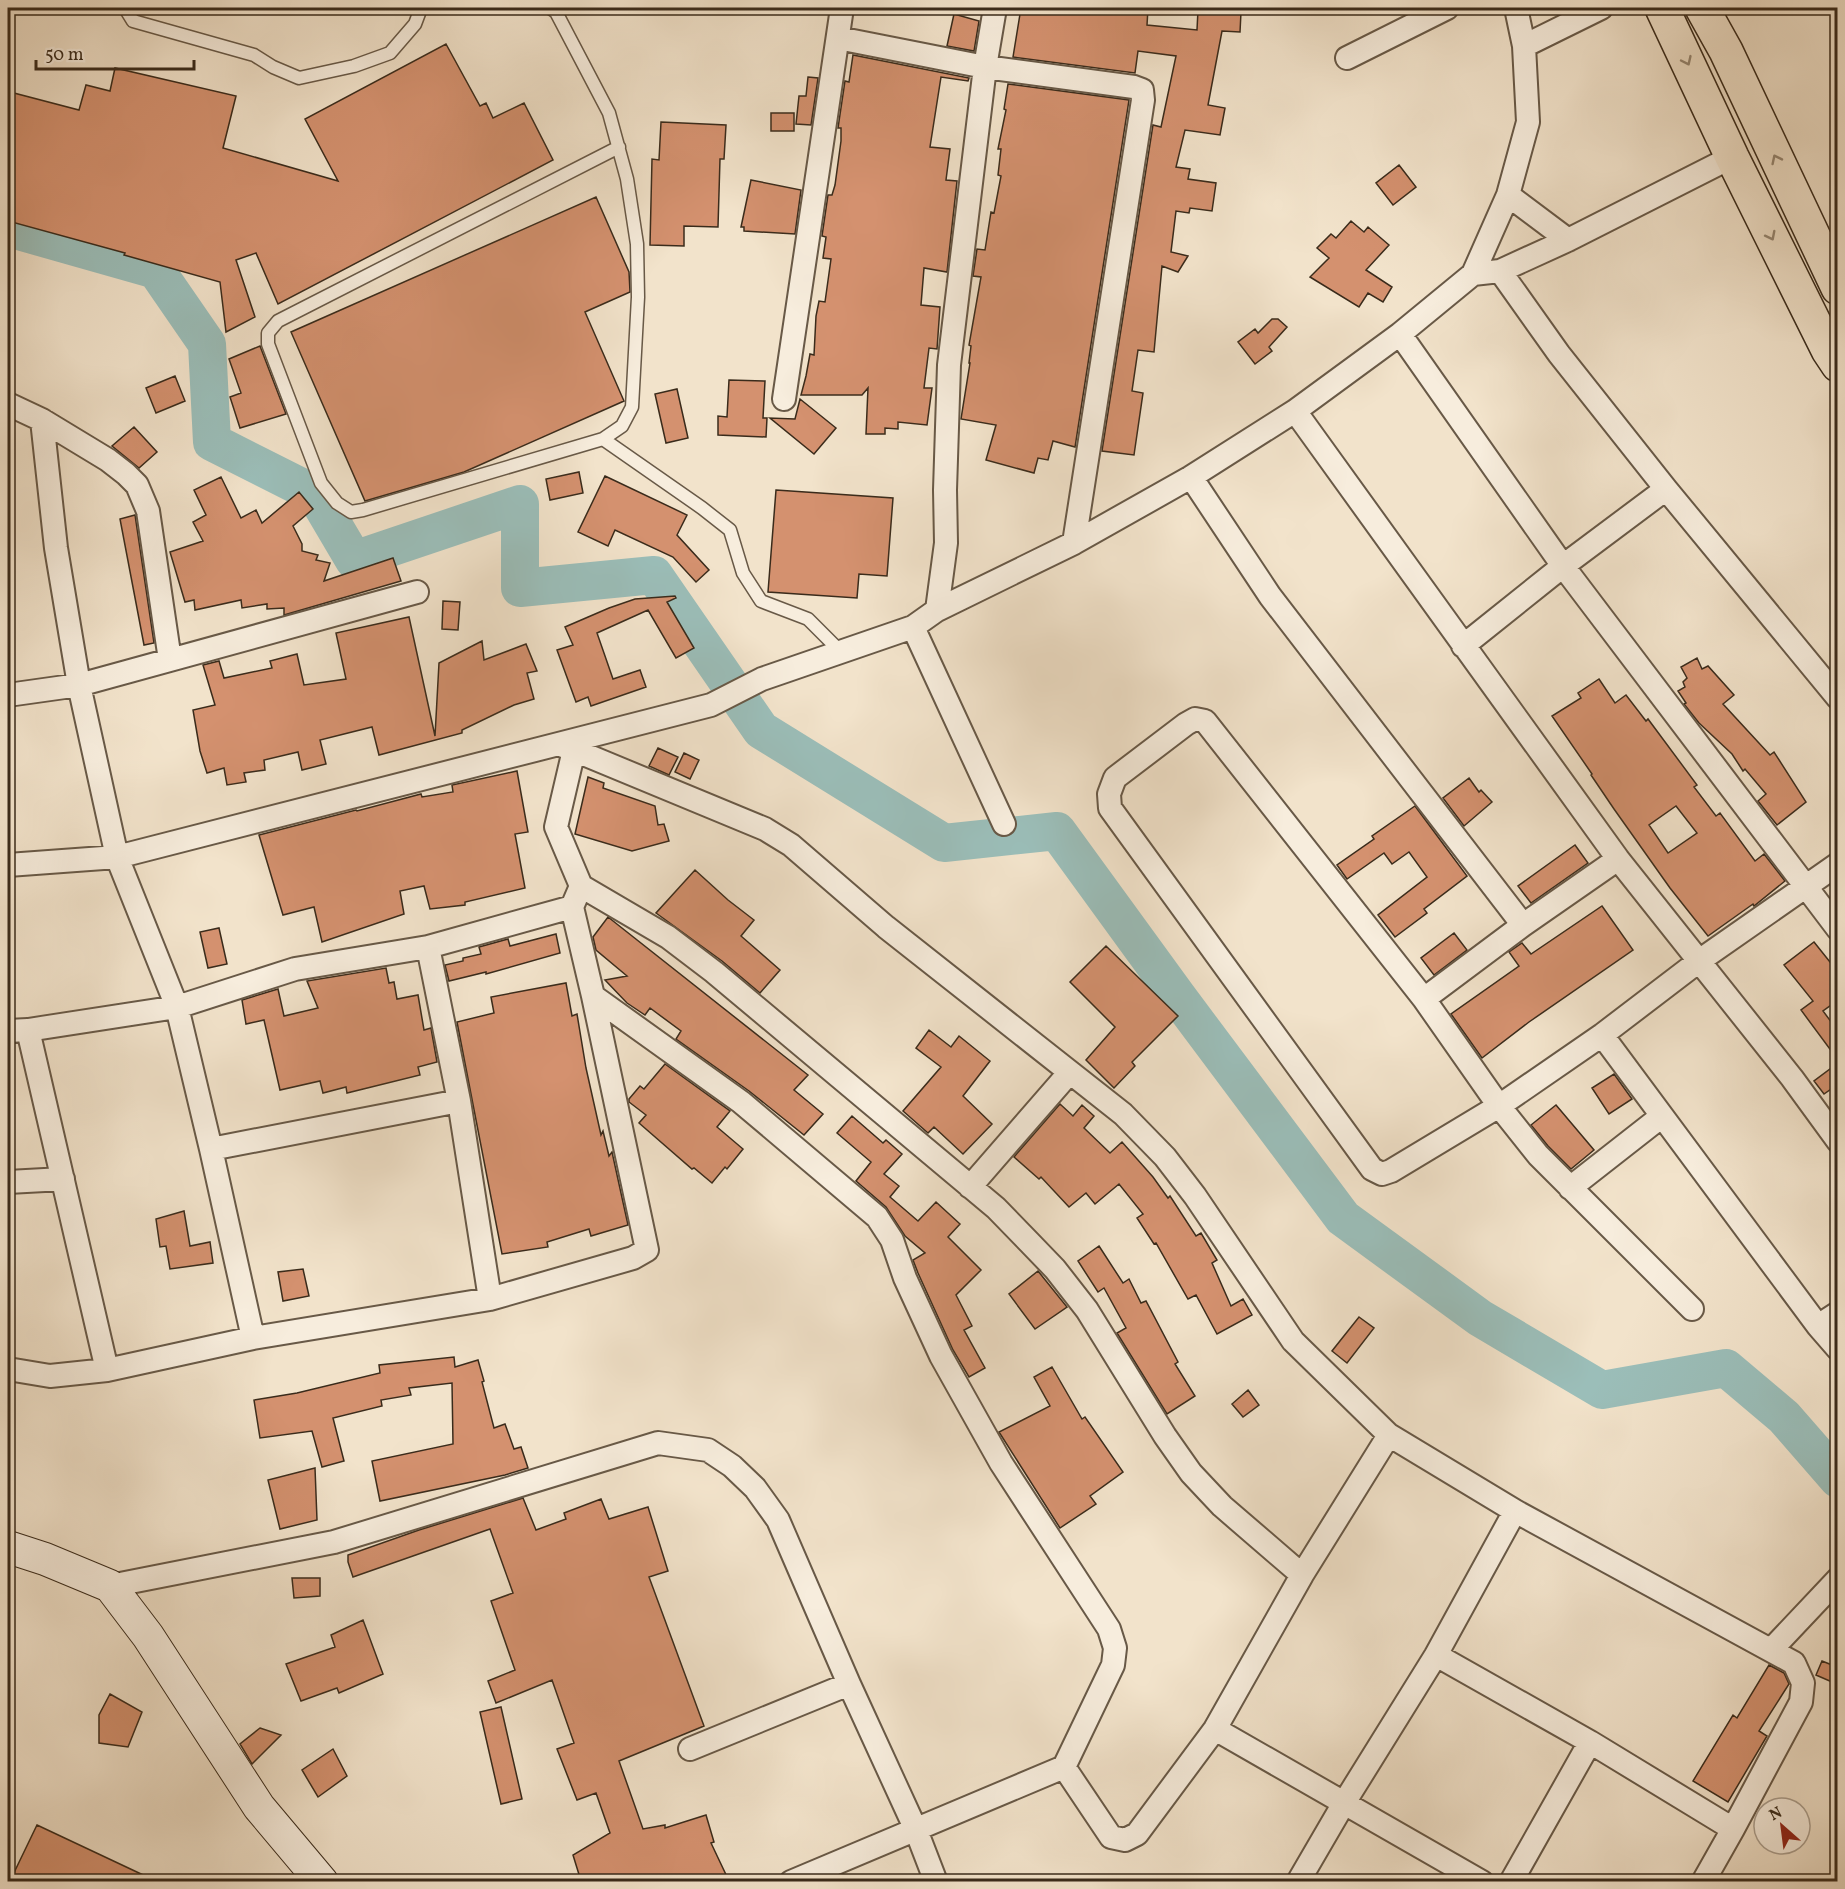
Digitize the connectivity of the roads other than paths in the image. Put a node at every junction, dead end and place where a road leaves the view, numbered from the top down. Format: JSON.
{"nodes":[{"id":1,"x":125,"y":8,"type":"edge"},
{"id":2,"x":421,"y":8,"type":"edge"},
{"id":3,"x":550,"y":8,"type":"edge"},
{"id":4,"x":842,"y":8,"type":"edge"},
{"id":5,"x":995,"y":8,"type":"edge"},
{"id":6,"x":1516,"y":8,"type":"edge"},
{"id":7,"x":1601,"y":8,"type":"edge"},
{"id":8,"x":1662,"y":8,"type":"edge"},
{"id":9,"x":1702,"y":8,"type":"edge"},
{"id":10,"x":1440,"y":9,"type":"edge"},
{"id":11,"x":838,"y":38,"type":"junction"},
{"id":12,"x":1524,"y":46,"type":"junction"},
{"id":13,"x":1347,"y":58,"type":"dead end"},
{"id":14,"x":985,"y":66,"type":"junction"},
{"id":15,"x":619,"y":147,"type":"junction"},
{"id":16,"x":1732,"y":157,"type":"junction"},
{"id":17,"x":1508,"y":195,"type":"junction"},
{"id":18,"x":1568,"y":240,"type":"junction"},
{"id":19,"x":1500,"y":271,"type":"junction"},
{"id":20,"x":1473,"y":274,"type":"junction"},
{"id":21,"x":1838,"y":288,"type":"edge"},
{"id":22,"x":1400,"y":334,"type":"junction"},
{"id":23,"x":1838,"y":364,"type":"edge"},
{"id":24,"x":784,"y":399,"type":"dead end"},
{"id":25,"x":8,"y":404,"type":"edge"},
{"id":26,"x":1295,"y":411,"type":"junction"},
{"id":27,"x":42,"y":420,"type":"junction"},
{"id":28,"x":603,"y":439,"type":"junction"},
{"id":29,"x":1191,"y":477,"type":"junction"},
{"id":30,"x":1666,"y":489,"type":"junction"},
{"id":31,"x":1074,"y":543,"type":"junction"},
{"id":32,"x":1563,"y":566,"type":"junction"},
{"id":33,"x":417,"y":592,"type":"dead end"},
{"id":34,"x":937,"y":610,"type":"junction"},
{"id":35,"x":913,"y":627,"type":"junction"},
{"id":36,"x":1463,"y":646,"type":"junction"},
{"id":37,"x":841,"y":652,"type":"junction"},
{"id":38,"x":170,"y":660,"type":"junction"},
{"id":39,"x":79,"y":685,"type":"junction"},
{"id":40,"x":8,"y":695,"type":"edge"},
{"id":41,"x":1837,"y":697,"type":"edge"},
{"id":42,"x":566,"y":747,"type":"junction"},
{"id":43,"x":1004,"y":825,"type":"dead end"},
{"id":44,"x":117,"y":857,"type":"junction"},
{"id":45,"x":1618,"y":858,"type":"junction"},
{"id":46,"x":1838,"y":864,"type":"edge"},
{"id":47,"x":8,"y":865,"type":"edge"},
{"id":48,"x":581,"y":886,"type":"junction"},
{"id":49,"x":1806,"y":887,"type":"junction"},
{"id":50,"x":572,"y":908,"type":"junction"},
{"id":51,"x":1523,"y":925,"type":"junction"},
{"id":52,"x":1838,"y":930,"type":"edge"},
{"id":53,"x":428,"y":947,"type":"junction"},
{"id":54,"x":1699,"y":961,"type":"junction"},
{"id":55,"x":593,"y":996,"type":"junction"},
{"id":56,"x":1424,"y":999,"type":"junction"},
{"id":57,"x":177,"y":1007,"type":"junction"},
{"id":58,"x":18,"y":1030,"type":"edge"},
{"id":59,"x":1602,"y":1035,"type":"junction"},
{"id":60,"x":1070,"y":1072,"type":"junction"},
{"id":61,"x":459,"y":1101,"type":"junction"},
{"id":62,"x":1499,"y":1106,"type":"junction"},
{"id":63,"x":1662,"y":1116,"type":"junction"},
{"id":64,"x":1838,"y":1141,"type":"edge"},
{"id":65,"x":211,"y":1149,"type":"junction"},
{"id":66,"x":63,"y":1179,"type":"junction"},
{"id":67,"x":8,"y":1182,"type":"edge"},
{"id":68,"x":970,"y":1187,"type":"junction"},
{"id":69,"x":1570,"y":1188,"type":"junction"},
{"id":70,"x":490,"y":1299,"type":"junction"},
{"id":71,"x":1692,"y":1309,"type":"dead end"},
{"id":72,"x":1838,"y":1313,"type":"edge"},
{"id":73,"x":1818,"y":1326,"type":"junction"},
{"id":74,"x":253,"y":1338,"type":"junction"},
{"id":75,"x":1838,"y":1349,"type":"edge"},
{"id":76,"x":8,"y":1369,"type":"edge"},
{"id":77,"x":107,"y":1370,"type":"junction"},
{"id":78,"x":1389,"y":1435,"type":"junction"},
{"id":79,"x":1515,"y":1511,"type":"junction"},
{"id":80,"x":8,"y":1547,"type":"edge"},
{"id":81,"x":1302,"y":1575,"type":"junction"},
{"id":82,"x":1838,"y":1579,"type":"edge"},
{"id":83,"x":110,"y":1586,"type":"junction"},
{"id":84,"x":1771,"y":1650,"type":"junction"},
{"id":85,"x":1436,"y":1655,"type":"junction"},
{"id":86,"x":849,"y":1683,"type":"junction"},
{"id":87,"x":1215,"y":1729,"type":"junction"},
{"id":88,"x":1590,"y":1742,"type":"junction"},
{"id":89,"x":690,"y":1749,"type":"dead end"},
{"id":90,"x":1064,"y":1767,"type":"junction"},
{"id":91,"x":1344,"y":1803,"type":"junction"},
{"id":92,"x":1733,"y":1829,"type":"junction"},
{"id":93,"x":916,"y":1830,"type":"junction"},
{"id":94,"x":322,"y":1881,"type":"edge"},
{"id":95,"x":791,"y":1881,"type":"edge"},
{"id":96,"x":936,"y":1881,"type":"edge"},
{"id":97,"x":1298,"y":1881,"type":"edge"},
{"id":98,"x":1482,"y":1881,"type":"edge"},
{"id":99,"x":1511,"y":1881,"type":"edge"},
{"id":100,"x":1703,"y":1881,"type":"edge"}],
"edges":[{"from":1,"to":2,"type":"lane"},
{"from":3,"to":15,"type":"lane"},
{"from":4,"to":11,"type":"street"},
{"from":5,"to":14,"type":"street"},
{"from":6,"to":12,"type":"street"},
{"from":7,"to":12,"type":"street"},
{"from":8,"to":16,"type":"main road","one_way":true},
{"from":21,"to":9,"type":"main road","one_way":true},
{"from":10,"to":13,"type":"street"},
{"from":11,"to":14,"type":"street"},
{"from":11,"to":24,"type":"street"},
{"from":12,"to":17,"type":"street"},
{"from":14,"to":31,"type":"street"},
{"from":14,"to":34,"type":"street"},
{"from":15,"to":28,"type":"lane"},
{"from":15,"to":28,"type":"lane"},
{"from":16,"to":18,"type":"street"},
{"from":16,"to":23,"type":"main road","one_way":true},
{"from":17,"to":18,"type":"street"},
{"from":17,"to":20,"type":"street"},
{"from":18,"to":19,"type":"street"},
{"from":19,"to":20,"type":"street"},
{"from":19,"to":30,"type":"street"},
{"from":20,"to":22,"type":"street"},
{"from":22,"to":26,"type":"street"},
{"from":22,"to":32,"type":"street"},
{"from":25,"to":27,"type":"street"},
{"from":26,"to":29,"type":"street"},
{"from":26,"to":36,"type":"street"},
{"from":27,"to":38,"type":"street"},
{"from":27,"to":39,"type":"street"},
{"from":28,"to":37,"type":"lane"},
{"from":29,"to":31,"type":"street"},
{"from":29,"to":51,"type":"street"},
{"from":30,"to":32,"type":"street"},
{"from":30,"to":41,"type":"street"},
{"from":31,"to":34,"type":"street"},
{"from":32,"to":36,"type":"street"},
{"from":32,"to":49,"type":"street"},
{"from":33,"to":38,"type":"street"},
{"from":34,"to":35,"type":"street"},
{"from":35,"to":37,"type":"street"},
{"from":35,"to":43,"type":"street"},
{"from":36,"to":45,"type":"street"},
{"from":37,"to":42,"type":"street"},
{"from":38,"to":39,"type":"street"},
{"from":39,"to":40,"type":"street"},
{"from":39,"to":44,"type":"street"},
{"from":42,"to":44,"type":"street"},
{"from":42,"to":48,"type":"street"},
{"from":42,"to":60,"type":"street"},
{"from":44,"to":47,"type":"street"},
{"from":44,"to":57,"type":"street"},
{"from":45,"to":51,"type":"street"},
{"from":45,"to":54,"type":"street"},
{"from":46,"to":49,"type":"street"},
{"from":48,"to":50,"type":"street"},
{"from":48,"to":68,"type":"street"},
{"from":49,"to":52,"type":"street"},
{"from":49,"to":54,"type":"street"},
{"from":50,"to":53,"type":"street"},
{"from":50,"to":55,"type":"street"},
{"from":51,"to":56,"type":"street"},
{"from":53,"to":57,"type":"street"},
{"from":53,"to":61,"type":"street"},
{"from":54,"to":59,"type":"street"},
{"from":54,"to":64,"type":"street"},
{"from":55,"to":70,"type":"street"},
{"from":55,"to":90,"type":"street"},
{"from":56,"to":62,"type":"street"},
{"from":56,"to":62,"type":"street"},
{"from":57,"to":58,"type":"street"},
{"from":57,"to":65,"type":"street"},
{"from":58,"to":66,"type":"street"},
{"from":59,"to":62,"type":"street"},
{"from":59,"to":63,"type":"street"},
{"from":60,"to":68,"type":"street"},
{"from":60,"to":78,"type":"street"},
{"from":61,"to":65,"type":"street"},
{"from":61,"to":70,"type":"street"},
{"from":62,"to":69,"type":"street"},
{"from":63,"to":69,"type":"street"},
{"from":63,"to":73,"type":"street"},
{"from":65,"to":74,"type":"street"},
{"from":66,"to":67,"type":"street"},
{"from":66,"to":77,"type":"street"},
{"from":68,"to":81,"type":"street"},
{"from":69,"to":71,"type":"street"},
{"from":70,"to":74,"type":"street"},
{"from":72,"to":73,"type":"street"},
{"from":73,"to":75,"type":"street"},
{"from":74,"to":77,"type":"street"},
{"from":76,"to":77,"type":"street"},
{"from":78,"to":79,"type":"street"},
{"from":78,"to":81,"type":"street"},
{"from":79,"to":84,"type":"street"},
{"from":79,"to":85,"type":"street"},
{"from":80,"to":83,"type":"main road"},
{"from":81,"to":87,"type":"street"},
{"from":82,"to":84,"type":"street"},
{"from":83,"to":86,"type":"street"},
{"from":83,"to":94,"type":"main road"},
{"from":84,"to":92,"type":"street"},
{"from":85,"to":88,"type":"street"},
{"from":85,"to":91,"type":"street"},
{"from":86,"to":89,"type":"street"},
{"from":86,"to":93,"type":"street"},
{"from":87,"to":90,"type":"street"},
{"from":87,"to":91,"type":"street"},
{"from":88,"to":92,"type":"street"},
{"from":88,"to":99,"type":"street"},
{"from":90,"to":93,"type":"street"},
{"from":91,"to":97,"type":"street"},
{"from":91,"to":98,"type":"street"},
{"from":92,"to":100,"type":"street"},
{"from":93,"to":95,"type":"street"},
{"from":93,"to":96,"type":"street"}]}
